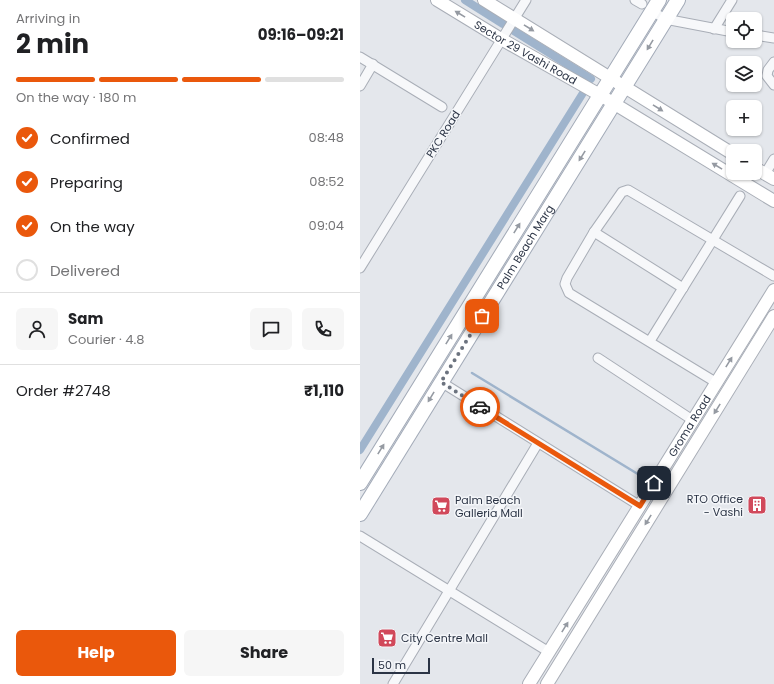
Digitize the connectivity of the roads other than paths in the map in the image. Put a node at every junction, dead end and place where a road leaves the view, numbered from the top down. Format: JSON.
{"nodes":[{"id":1,"x":437,"y":0,"type":"edge"},
{"id":2,"x":484,"y":0,"type":"edge"},
{"id":3,"x":526,"y":0,"type":"edge"},
{"id":4,"x":678,"y":0,"type":"edge"},
{"id":5,"x":732,"y":0,"type":"edge"},
{"id":6,"x":647,"y":4,"type":"edge"},
{"id":7,"x":514,"y":18,"type":"junction"},
{"id":8,"x":665,"y":19,"type":"junction"},
{"id":9,"x":714,"y":29,"type":"junction"},
{"id":10,"x":726,"y":31,"type":"edge"},
{"id":11,"x":762,"y":36,"type":"edge"},
{"id":12,"x":774,"y":38,"type":"edge"},
{"id":13,"x":501,"y":39,"type":"junction"},
{"id":14,"x":360,"y":57,"type":"edge"},
{"id":15,"x":774,"y":62,"type":"edge"},
{"id":16,"x":373,"y":64,"type":"junction"},
{"id":17,"x":610,"y":78,"type":"junction"},
{"id":18,"x":774,"y":85,"type":"edge"},
{"id":19,"x":360,"y":86,"type":"edge"},
{"id":20,"x":625,"y":87,"type":"junction"},
{"id":21,"x":600,"y":95,"type":"junction"},
{"id":22,"x":614,"y":104,"type":"junction"},
{"id":23,"x":442,"y":107,"type":"dead end"},
{"id":24,"x":726,"y":150,"type":"edge"},
{"id":25,"x":774,"y":159,"type":"edge"},
{"id":26,"x":765,"y":174,"type":"edge"},
{"id":27,"x":740,"y":196,"type":"dead end"},
{"id":28,"x":774,"y":201,"type":"edge"},
{"id":29,"x":594,"y":232,"type":"junction"},
{"id":30,"x":713,"y":238,"type":"junction"},
{"id":31,"x":360,"y":268,"type":"edge"},
{"id":32,"x":774,"y":276,"type":"edge"},
{"id":33,"x":683,"y":288,"type":"junction"},
{"id":34,"x":774,"y":290,"type":"edge"},
{"id":35,"x":774,"y":316,"type":"edge"},
{"id":36,"x":650,"y":341,"type":"junction"},
{"id":37,"x":598,"y":358,"type":"dead end"},
{"id":38,"x":441,"y":382,"type":"junction"},
{"id":39,"x":717,"y":383,"type":"junction"},
{"id":40,"x":694,"y":421,"type":"junction"},
{"id":41,"x":538,"y":443,"type":"junction"},
{"id":42,"x":360,"y":482,"type":"edge"},
{"id":43,"x":640,"y":506,"type":"junction"},
{"id":44,"x":360,"y":514,"type":"edge"},
{"id":45,"x":360,"y":536,"type":"edge"},
{"id":46,"x":449,"y":590,"type":"junction"},
{"id":47,"x":549,"y":652,"type":"junction"},
{"id":48,"x":393,"y":684,"type":"edge"},
{"id":49,"x":529,"y":684,"type":"edge"},
{"id":50,"x":547,"y":684,"type":"edge"}],
"edges":[{"from":13,"to":1,"type":"main road","name":"Sector 29 Vashi Road","one_way":true},
{"from":2,"to":7,"type":"main road","name":"Sector 29 Vashi Road"},
{"from":3,"to":7,"type":"street","name":"PKC Road"},
{"from":4,"to":8,"type":"main road","name":"Palm Beach Marg"},
{"from":5,"to":9,"type":"street"},
{"from":6,"to":8,"type":"street"},
{"from":6,"to":17,"type":"main road","name":"Palm Beach Marg"},
{"from":7,"to":13,"type":"street","name":"PKC Road"},
{"from":7,"to":17,"type":"main road","name":"Sector 29 Vashi Road","one_way":true},
{"from":8,"to":9,"type":"street"},
{"from":8,"to":20,"type":"main road","name":"Palm Beach Marg","one_way":true},
{"from":9,"to":10,"type":"street"},
{"from":11,"to":12,"type":"street"},
{"from":13,"to":21,"type":"main road","name":"Sector 29 Vashi Road"},
{"from":13,"to":31,"type":"street","name":"PKC Road"},
{"from":14,"to":16,"type":"street"},
{"from":15,"to":18,"type":"street"},
{"from":16,"to":19,"type":"street"},
{"from":16,"to":23,"type":"street"},
{"from":17,"to":20,"type":"main road","name":"Sector 29 Vashi Road"},
{"from":17,"to":21,"type":"main road","name":"Palm Beach Marg"},
{"from":20,"to":22,"type":"main road","name":"Palm Beach Marg"},
{"from":20,"to":24,"type":"main road","name":"Sector 29 Vashi Road","one_way":true},
{"from":21,"to":22,"type":"main road","name":"Sector 29 Vashi Road"},
{"from":42,"to":21,"type":"main road","name":"Palm Beach Marg","one_way":true},
{"from":28,"to":22,"type":"main road","name":"Sector 29 Vashi Road","one_way":true},
{"from":22,"to":38,"type":"main road","name":"Palm Beach Marg","one_way":true},
{"from":25,"to":26,"type":"street"},
{"from":27,"to":30,"type":"street"},
{"from":29,"to":30,"type":"street"},
{"from":29,"to":33,"type":"street"},
{"from":29,"to":36,"type":"street"},
{"from":30,"to":32,"type":"street"},
{"from":30,"to":33,"type":"street"},
{"from":33,"to":36,"type":"street"},
{"from":39,"to":34,"type":"main road","name":"Groma Road","one_way":true},
{"from":35,"to":50,"type":"main road","name":"Groma Road","one_way":true},
{"from":36,"to":39,"type":"street"},
{"from":37,"to":40,"type":"street"},
{"from":38,"to":41,"type":"street"},
{"from":38,"to":44,"type":"main road","name":"Palm Beach Marg","one_way":true},
{"from":39,"to":40,"type":"main road","name":"Groma Road"},
{"from":40,"to":43,"type":"main road","name":"Groma Road"},
{"from":41,"to":43,"type":"street"},
{"from":41,"to":46,"type":"street"},
{"from":47,"to":43,"type":"main road","name":"Groma Road","one_way":true},
{"from":45,"to":46,"type":"street"},
{"from":46,"to":47,"type":"street"},
{"from":46,"to":48,"type":"street"},
{"from":47,"to":49,"type":"main road","name":"Groma Road"}]}
